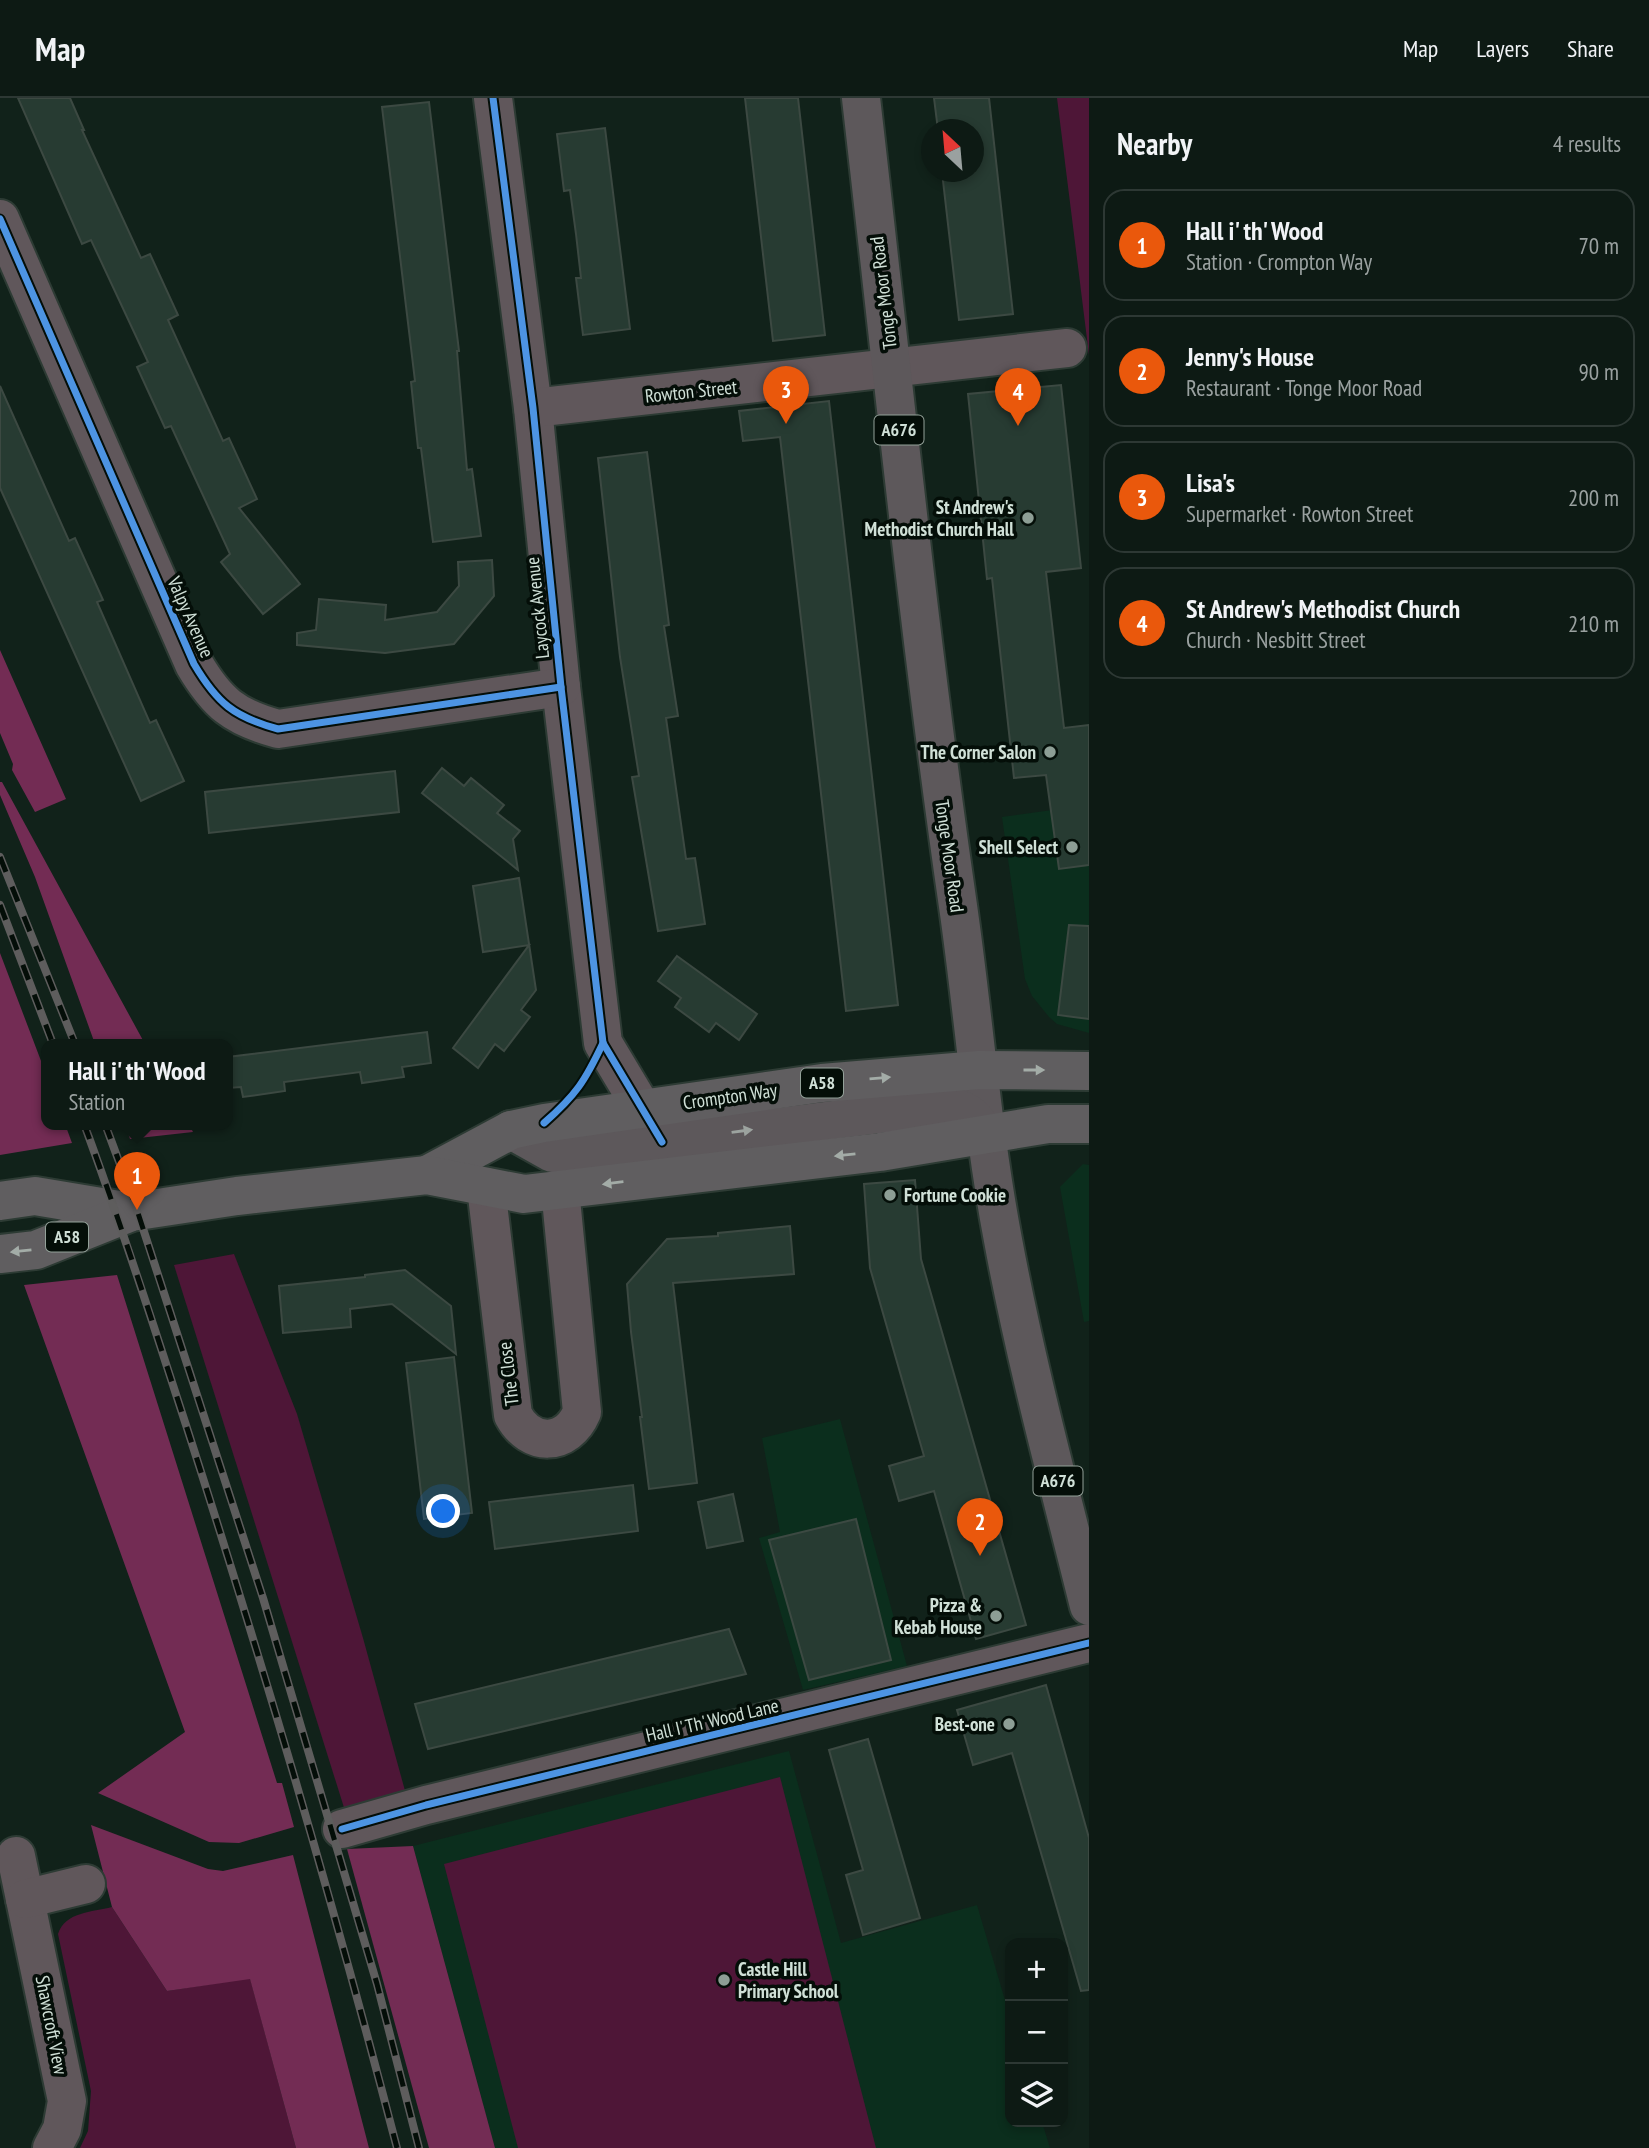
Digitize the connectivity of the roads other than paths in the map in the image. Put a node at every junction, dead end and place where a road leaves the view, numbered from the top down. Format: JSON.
{"nodes":[{"id":1,"x":494,"y":98,"type":"edge"},
{"id":2,"x":860,"y":98,"type":"edge"},
{"id":3,"x":0,"y":219,"type":"edge"},
{"id":4,"x":1067,"y":348,"type":"dead end"},
{"id":5,"x":892,"y":369,"type":"junction"},
{"id":6,"x":533,"y":408,"type":"junction"},
{"id":7,"x":561,"y":687,"type":"junction"},
{"id":8,"x":979,"y":1070,"type":"junction"},
{"id":9,"x":1089,"y":1071,"type":"edge"},
{"id":10,"x":641,"y":1108,"type":"junction"},
{"id":11,"x":1089,"y":1125,"type":"edge"},
{"id":12,"x":511,"y":1130,"type":"junction"},
{"id":13,"x":985,"y":1135,"type":"junction"},
{"id":14,"x":662,"y":1142,"type":"junction"},
{"id":15,"x":427,"y":1175,"type":"junction"},
{"id":16,"x":486,"y":1187,"type":"junction"},
{"id":17,"x":560,"y":1189,"type":"junction"},
{"id":18,"x":0,"y":1201,"type":"edge"},
{"id":19,"x":131,"y":1212,"type":"junction"},
{"id":20,"x":0,"y":1254,"type":"edge"},
{"id":21,"x":1089,"y":1606,"type":"edge"},
{"id":22,"x":1089,"y":1643,"type":"edge"},
{"id":23,"x":342,"y":1829,"type":"dead end"},
{"id":24,"x":16,"y":1856,"type":"dead end"},
{"id":25,"x":86,"y":1884,"type":"dead end"},
{"id":26,"x":25,"y":1899,"type":"junction"},
{"id":27,"x":52,"y":2148,"type":"edge"}],
"edges":[{"from":1,"to":6,"type":"street","name":"Laycock Avenue"},
{"from":2,"to":5,"type":"main road","name":"Tonge Moor Road","number":"A676"},
{"from":3,"to":7,"type":"street","name":"Valpy Avenue"},
{"from":4,"to":5,"type":"street","name":"Rowton Street"},
{"from":5,"to":6,"type":"street","name":"Rowton Street"},
{"from":5,"to":8,"type":"main road","name":"Tonge Moor Road","number":"A676"},
{"from":6,"to":7,"type":"street","name":"Laycock Avenue"},
{"from":7,"to":10,"type":"street","name":"Laycock Avenue"},
{"from":8,"to":9,"type":"highway","name":"Crompton Way","number":"A58","one_way":true},
{"from":10,"to":8,"type":"highway","name":"Crompton Way","number":"A58","one_way":true},
{"from":8,"to":13,"type":"main road","name":"Tonge Moor Road","number":"A676"},
{"from":10,"to":12,"type":"highway","name":"Crompton Way","number":"A58"},
{"from":10,"to":14,"type":"street","name":"Laycock Avenue"},
{"from":11,"to":13,"type":"highway","name":"Crompton Way","number":"A58"},
{"from":12,"to":14,"type":"main road"},
{"from":12,"to":15,"type":"highway","name":"Crompton Way","number":"A58"},
{"from":14,"to":13,"type":"main road","one_way":true},
{"from":13,"to":17,"type":"highway","name":"Crompton Way","number":"A58","one_way":true},
{"from":13,"to":21,"type":"main road","name":"Tonge Moor Road","number":"A676"},
{"from":15,"to":16,"type":"highway","name":"Crompton Way","number":"A58"},
{"from":15,"to":19,"type":"highway","name":"Crompton Way","number":"A58"},
{"from":16,"to":17,"type":"highway","name":"Crompton Way","number":"A58"},
{"from":16,"to":17,"type":"street","name":"The Close"},
{"from":18,"to":19,"type":"highway","name":"Crompton Way","number":"A58"},
{"from":19,"to":20,"type":"highway","name":"Crompton Way","number":"A58","one_way":true},
{"from":22,"to":23,"type":"street","name":"Hall I' Th' Wood Lane"},
{"from":24,"to":26,"type":"street","name":"Shawcroft View"},
{"from":25,"to":26,"type":"street"},
{"from":26,"to":27,"type":"street","name":"Shawcroft View"}]}
